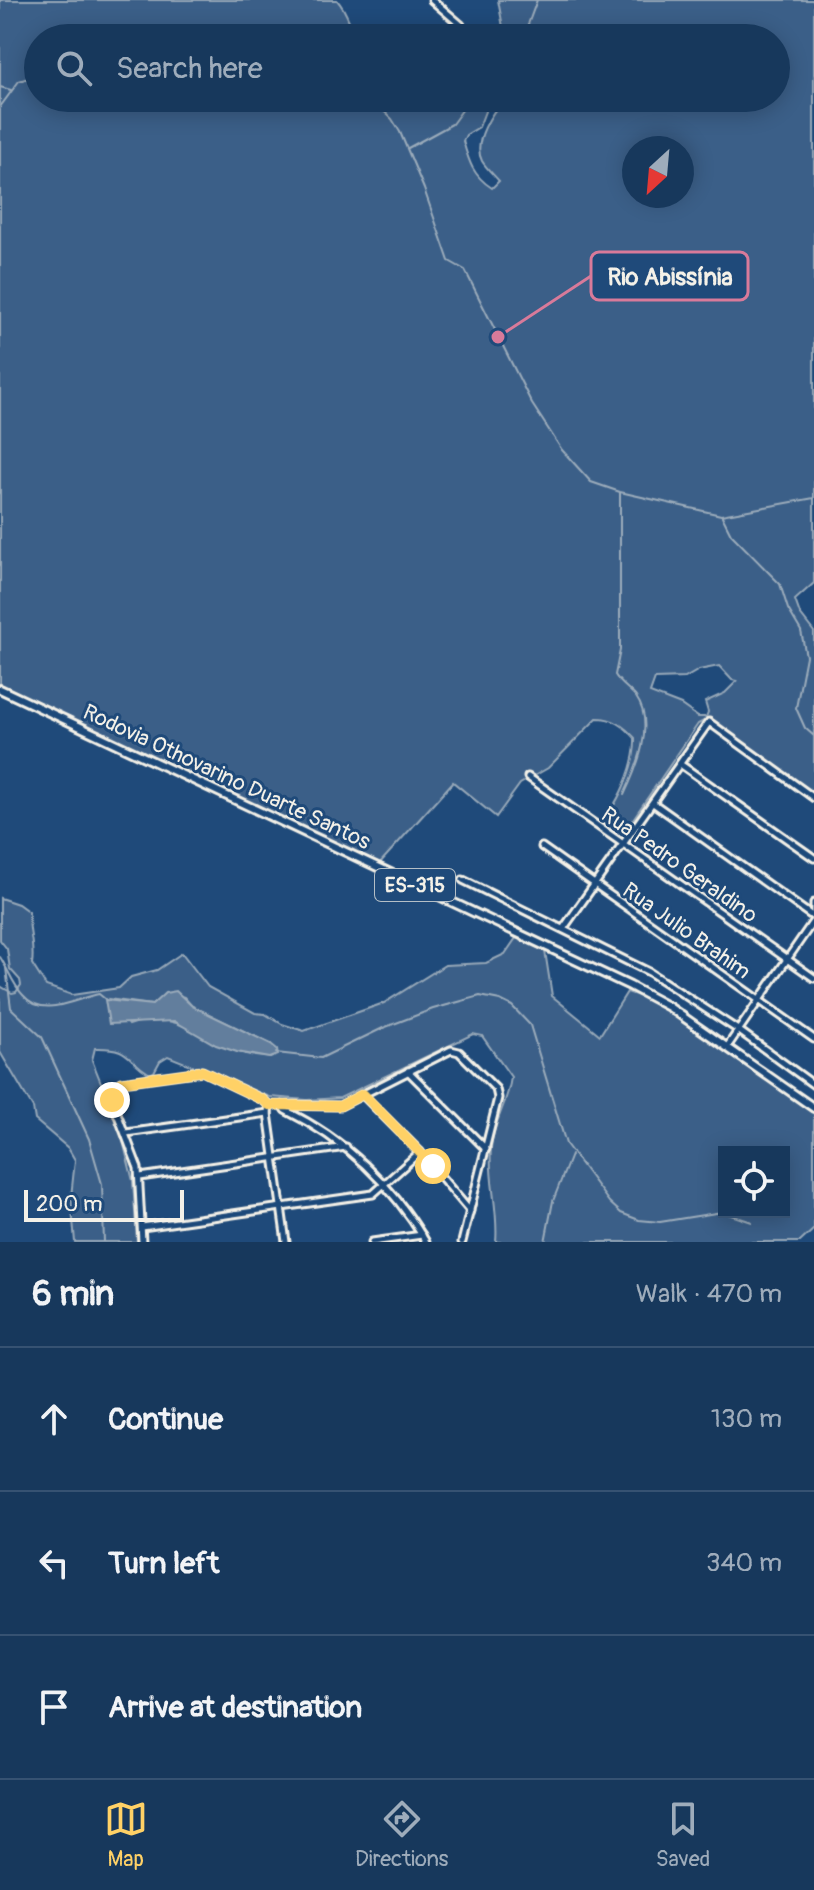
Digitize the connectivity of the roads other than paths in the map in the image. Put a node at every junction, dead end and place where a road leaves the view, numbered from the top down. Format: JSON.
{"nodes":[{"id":1,"x":432,"y":0,"type":"edge"},
{"id":2,"x":460,"y":24,"type":"edge"},
{"id":3,"x":0,"y":689,"type":"edge"},
{"id":4,"x":680,"y":764,"type":"junction"},
{"id":5,"x":528,"y":777,"type":"dead end"},
{"id":6,"x":814,"y":798,"type":"edge"},
{"id":7,"x":653,"y":803,"type":"junction"},
{"id":8,"x":624,"y":844,"type":"junction"},
{"id":9,"x":542,"y":847,"type":"dead end"},
{"id":10,"x":814,"y":858,"type":"edge"},
{"id":11,"x":463,"y":880,"type":"dead end"},
{"id":12,"x":595,"y":885,"type":"junction"},
{"id":13,"x":814,"y":903,"type":"edge"},
{"id":14,"x":813,"y":922,"type":"edge"},
{"id":15,"x":563,"y":929,"type":"junction"},
{"id":16,"x":788,"y":959,"type":"junction"},
{"id":17,"x":814,"y":978,"type":"edge"},
{"id":18,"x":759,"y":1000,"type":"junction"},
{"id":19,"x":738,"y":1030,"type":"junction"},
{"id":20,"x":814,"y":1039,"type":"edge"},
{"id":21,"x":727,"y":1047,"type":"junction"},
{"id":22,"x":408,"y":1071,"type":"junction"},
{"id":23,"x":814,"y":1085,"type":"edge"},
{"id":24,"x":363,"y":1094,"type":"junction"},
{"id":25,"x":269,"y":1105,"type":"junction"},
{"id":26,"x":282,"y":1105,"type":"junction"},
{"id":27,"x":307,"y":1106,"type":"junction"},
{"id":28,"x":814,"y":1108,"type":"edge"},
{"id":29,"x":268,"y":1113,"type":"junction"},
{"id":30,"x":304,"y":1119,"type":"junction"},
{"id":31,"x":126,"y":1133,"type":"junction"},
{"id":32,"x":329,"y":1135,"type":"junction"},
{"id":33,"x":346,"y":1147,"type":"junction"},
{"id":34,"x":486,"y":1149,"type":"junction"},
{"id":35,"x":325,"y":1152,"type":"junction"},
{"id":36,"x":420,"y":1152,"type":"junction"},
{"id":37,"x":275,"y":1159,"type":"junction"},
{"id":38,"x":140,"y":1177,"type":"junction"},
{"id":39,"x":385,"y":1185,"type":"junction"},
{"id":40,"x":281,"y":1207,"type":"junction"},
{"id":41,"x":470,"y":1211,"type":"junction"},
{"id":42,"x":142,"y":1227,"type":"junction"},
{"id":43,"x":422,"y":1235,"type":"junction"},
{"id":44,"x":142,"y":1242,"type":"edge"},
{"id":45,"x":286,"y":1242,"type":"edge"},
{"id":46,"x":372,"y":1242,"type":"edge"},
{"id":47,"x":426,"y":1242,"type":"edge"},
{"id":48,"x":462,"y":1242,"type":"edge"}],
"edges":[{"from":1,"to":2,"type":"street"},
{"from":3,"to":21,"type":"main road","name":"Rodovia Othovarino Duarte Santos","number":"ES-315"},
{"from":4,"to":6,"type":"street"},
{"from":4,"to":7,"type":"street"},
{"from":4,"to":10,"type":"street"},
{"from":5,"to":8,"type":"street","name":"Rua Pedro Geraldino"},
{"from":7,"to":8,"type":"street"},
{"from":7,"to":14,"type":"street"},
{"from":8,"to":12,"type":"street"},
{"from":8,"to":16,"type":"street","name":"Rua Pedro Geraldino"},
{"from":9,"to":12,"type":"street","name":"Rua Julio Brahim"},
{"from":11,"to":15,"type":"street"},
{"from":12,"to":15,"type":"street"},
{"from":12,"to":18,"type":"street","name":"Rua Julio Brahim"},
{"from":13,"to":14,"type":"street"},
{"from":14,"to":16,"type":"street"},
{"from":15,"to":19,"type":"street"},
{"from":16,"to":17,"type":"street","name":"Rua Pedro Geraldino"},
{"from":16,"to":18,"type":"street"},
{"from":18,"to":19,"type":"street"},
{"from":18,"to":20,"type":"street","name":"Rua Julio Brahim"},
{"from":19,"to":21,"type":"street"},
{"from":19,"to":23,"type":"street"},
{"from":21,"to":28,"type":"main road","name":"Rodovia Othovarino Duarte Santos","number":"ES-315"},
{"from":22,"to":24,"type":"street"},
{"from":22,"to":34,"type":"street"},
{"from":22,"to":34,"type":"street"},
{"from":24,"to":27,"type":"street"},
{"from":24,"to":36,"type":"street"},
{"from":25,"to":26,"type":"street"},
{"from":25,"to":29,"type":"street"},
{"from":25,"to":31,"type":"street"},
{"from":26,"to":27,"type":"street"},
{"from":26,"to":30,"type":"street"},
{"from":27,"to":30,"type":"street"},
{"from":29,"to":31,"type":"street"},
{"from":29,"to":37,"type":"street"},
{"from":30,"to":32,"type":"street"},
{"from":31,"to":38,"type":"street"},
{"from":32,"to":33,"type":"street"},
{"from":32,"to":35,"type":"street"},
{"from":33,"to":35,"type":"street"},
{"from":33,"to":39,"type":"street"},
{"from":34,"to":41,"type":"street"},
{"from":35,"to":37,"type":"street"},
{"from":36,"to":39,"type":"street"},
{"from":36,"to":41,"type":"street"},
{"from":37,"to":38,"type":"street"},
{"from":37,"to":40,"type":"street"},
{"from":38,"to":42,"type":"street"},
{"from":39,"to":40,"type":"street"},
{"from":39,"to":43,"type":"street"},
{"from":40,"to":42,"type":"street"},
{"from":40,"to":45,"type":"street"},
{"from":41,"to":48,"type":"street"},
{"from":42,"to":44,"type":"street"},
{"from":43,"to":46,"type":"street"},
{"from":43,"to":47,"type":"street"}]}
